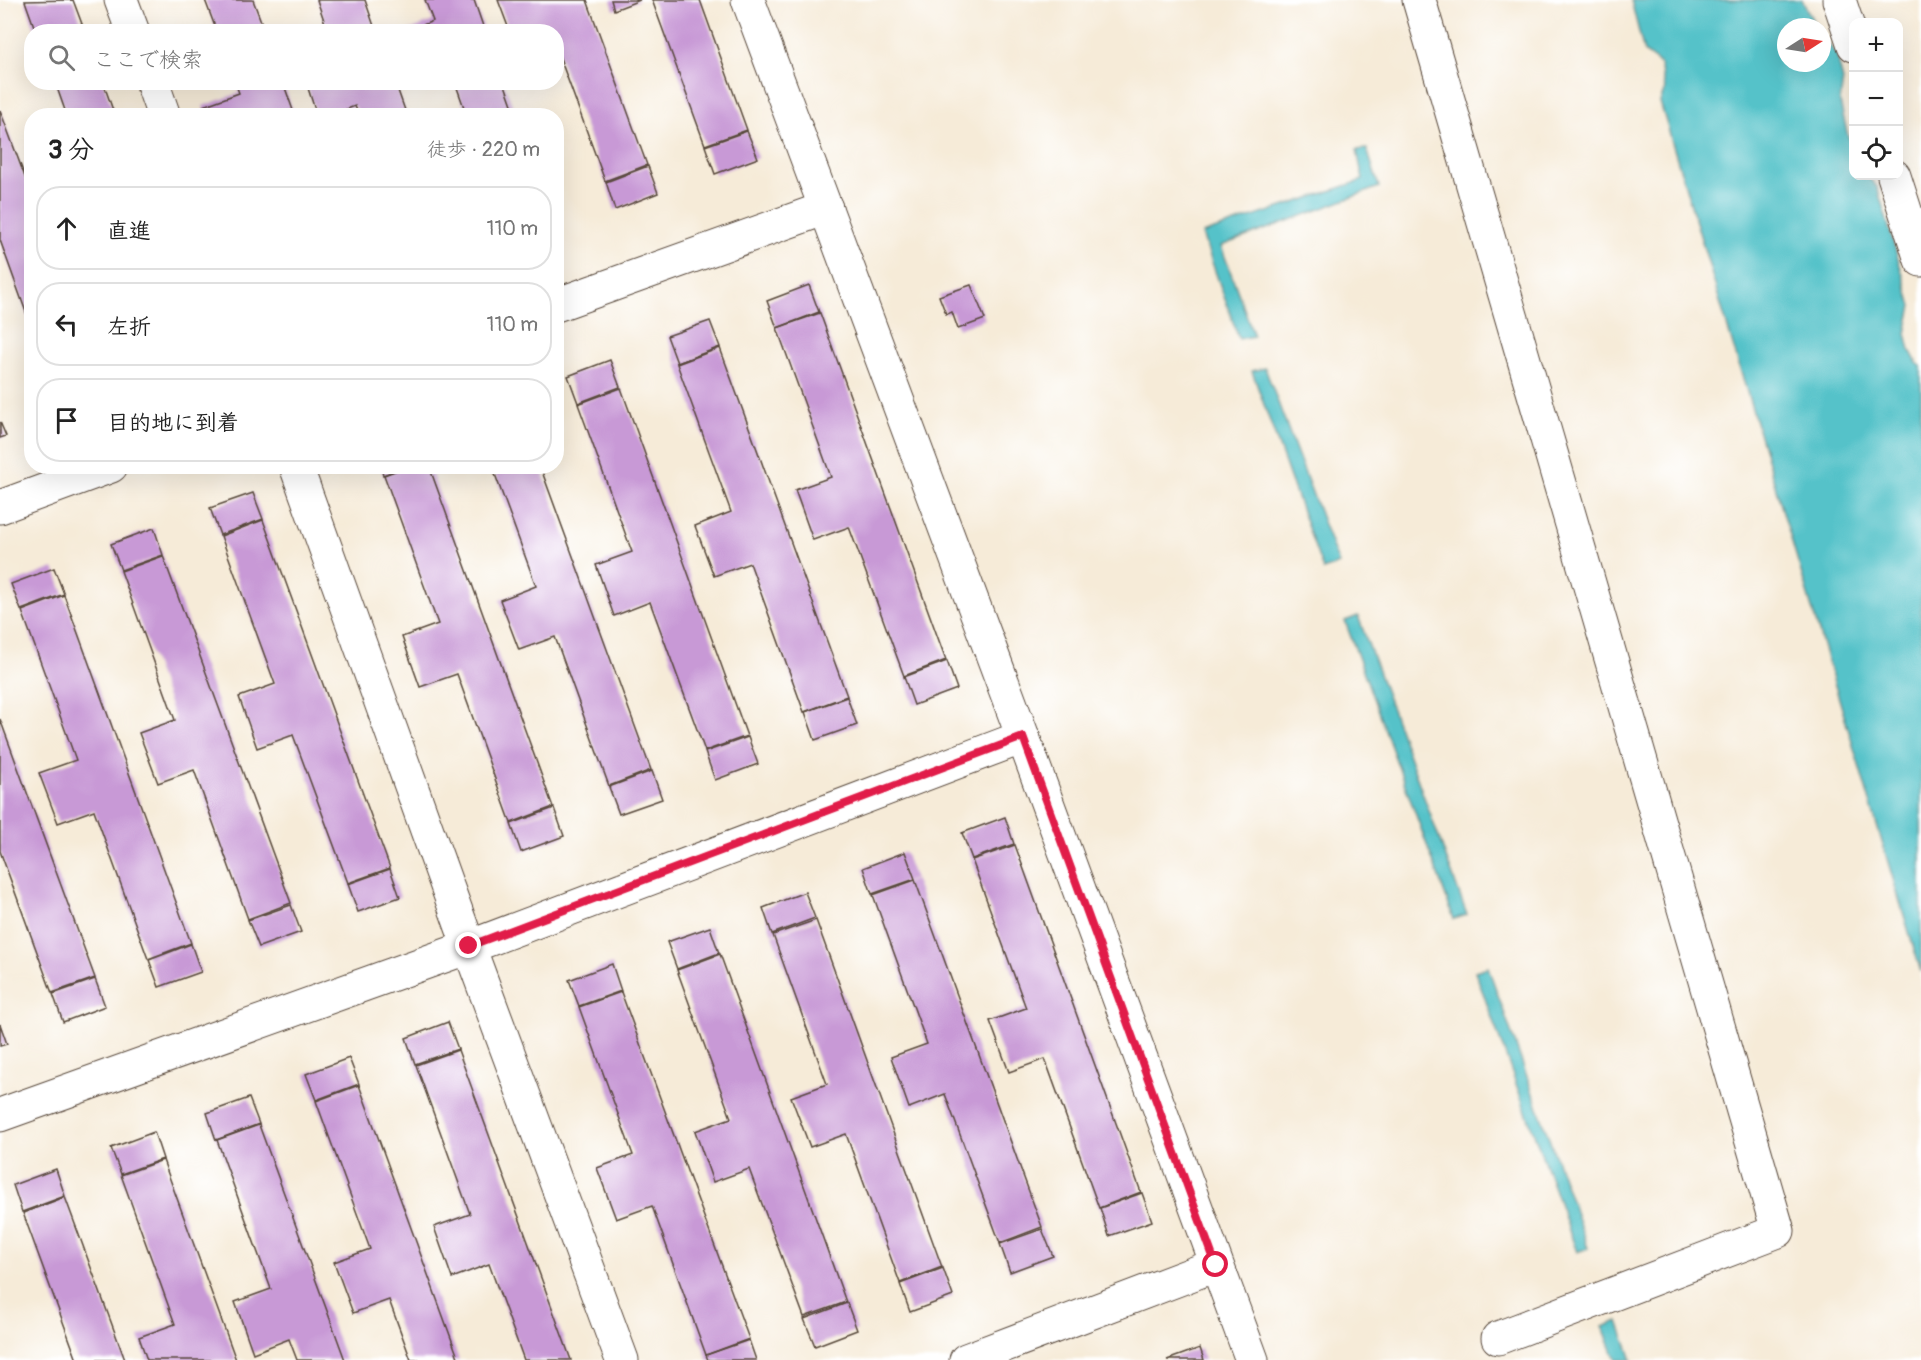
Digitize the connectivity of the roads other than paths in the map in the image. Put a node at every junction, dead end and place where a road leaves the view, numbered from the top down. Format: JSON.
{"nodes":[{"id":1,"x":121,"y":0,"type":"edge"},
{"id":2,"x":748,"y":0,"type":"edge"},
{"id":3,"x":1419,"y":0,"type":"edge"},
{"id":4,"x":1839,"y":0,"type":"edge"},
{"id":5,"x":130,"y":24,"type":"edge"},
{"id":6,"x":1849,"y":30,"type":"edge"},
{"id":7,"x":155,"y":90,"type":"edge"},
{"id":8,"x":161,"y":108,"type":"edge"},
{"id":9,"x":1895,"y":180,"type":"edge"},
{"id":10,"x":826,"y":208,"type":"junction"},
{"id":11,"x":1921,"y":260,"type":"edge"},
{"id":12,"x":564,"y":302,"type":"edge"},
{"id":13,"x":89,"y":474,"type":"edge"},
{"id":14,"x":300,"y":474,"type":"edge"},
{"id":15,"x":0,"y":507,"type":"edge"},
{"id":16,"x":1023,"y":737,"type":"junction"},
{"id":17,"x":469,"y":946,"type":"junction"},
{"id":18,"x":0,"y":1115,"type":"edge"},
{"id":19,"x":1216,"y":1265,"type":"junction"},
{"id":20,"x":1498,"y":1338,"type":"dead end"},
{"id":21,"x":622,"y":1360,"type":"edge"},
{"id":22,"x":966,"y":1360,"type":"edge"},
{"id":23,"x":1252,"y":1360,"type":"edge"}],
"edges":[{"from":1,"to":5,"type":"street"},
{"from":2,"to":10,"type":"street"},
{"from":3,"to":20,"type":"street"},
{"from":4,"to":6,"type":"street"},
{"from":7,"to":8,"type":"street"},
{"from":9,"to":11,"type":"street"},
{"from":10,"to":12,"type":"street"},
{"from":10,"to":16,"type":"street"},
{"from":13,"to":15,"type":"street"},
{"from":14,"to":17,"type":"street"},
{"from":16,"to":17,"type":"street"},
{"from":16,"to":19,"type":"street"},
{"from":17,"to":18,"type":"street"},
{"from":17,"to":21,"type":"street"},
{"from":19,"to":22,"type":"street"},
{"from":19,"to":23,"type":"street"}]}
